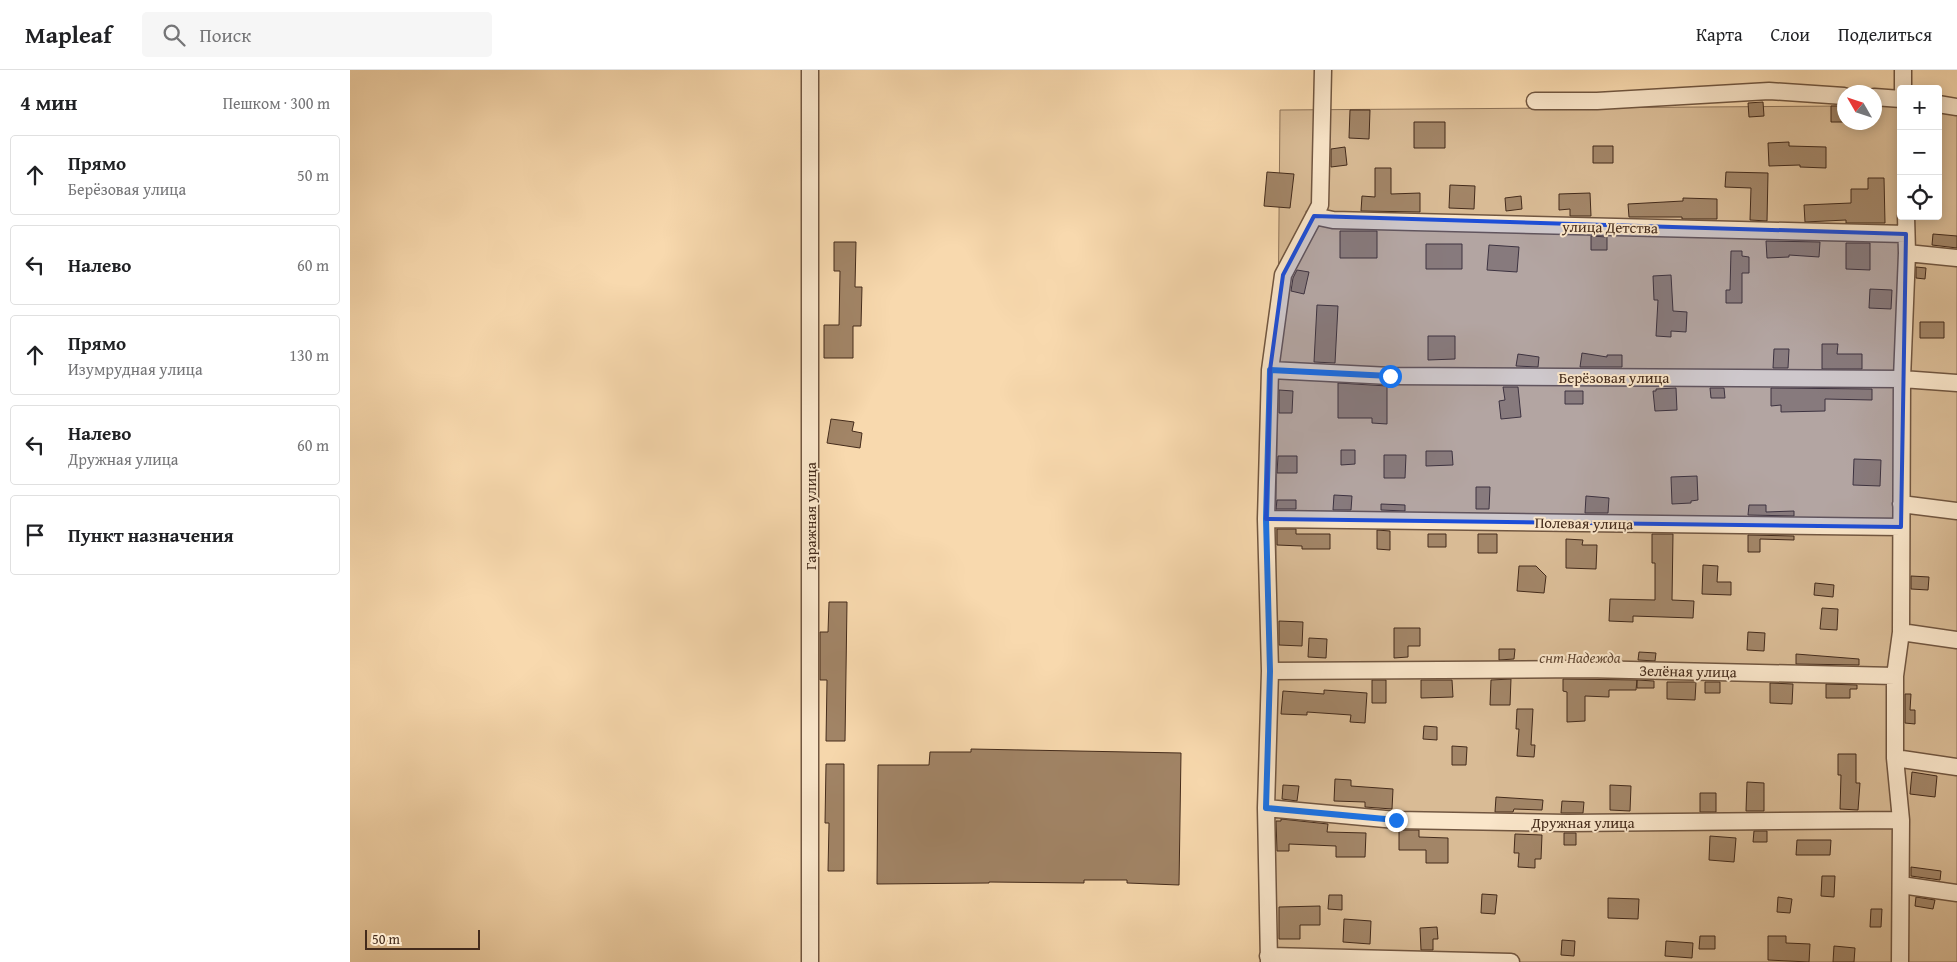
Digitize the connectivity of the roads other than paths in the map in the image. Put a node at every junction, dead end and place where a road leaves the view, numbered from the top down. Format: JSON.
{"nodes":[{"id":1,"x":810,"y":70,"type":"edge"},
{"id":2,"x":1323,"y":70,"type":"edge"},
{"id":3,"x":1903,"y":70,"type":"edge"},
{"id":4,"x":1903,"y":85,"type":"edge"},
{"id":5,"x":1837,"y":96,"type":"edge"},
{"id":6,"x":1882,"y":98,"type":"edge"},
{"id":7,"x":1897,"y":99,"type":"edge"},
{"id":8,"x":1534,"y":101,"type":"dead end"},
{"id":9,"x":1942,"y":104,"type":"edge"},
{"id":10,"x":1957,"y":106,"type":"edge"},
{"id":11,"x":1314,"y":216,"type":"junction"},
{"id":12,"x":1906,"y":220,"type":"edge"},
{"id":13,"x":1906,"y":234,"type":"junction"},
{"id":14,"x":1907,"y":253,"type":"junction"},
{"id":15,"x":1957,"y":258,"type":"edge"},
{"id":16,"x":1270,"y":370,"type":"junction"},
{"id":17,"x":1902,"y":379,"type":"junction"},
{"id":18,"x":1957,"y":383,"type":"edge"},
{"id":19,"x":1901,"y":504,"type":"junction"},
{"id":20,"x":1957,"y":511,"type":"edge"},
{"id":21,"x":1266,"y":519,"type":"junction"},
{"id":22,"x":1902,"y":527,"type":"junction"},
{"id":23,"x":1901,"y":632,"type":"junction"},
{"id":24,"x":1957,"y":640,"type":"edge"},
{"id":25,"x":1270,"y":671,"type":"junction"},
{"id":26,"x":1896,"y":676,"type":"junction"},
{"id":27,"x":1895,"y":758,"type":"junction"},
{"id":28,"x":1957,"y":767,"type":"edge"},
{"id":29,"x":1266,"y":808,"type":"junction"},
{"id":30,"x":1901,"y":820,"type":"junction"},
{"id":31,"x":1901,"y":885,"type":"junction"},
{"id":32,"x":1957,"y":893,"type":"edge"},
{"id":33,"x":1268,"y":959,"type":"edge"},
{"id":34,"x":810,"y":962,"type":"edge"},
{"id":35,"x":1511,"y":962,"type":"edge"},
{"id":36,"x":1900,"y":962,"type":"edge"}],
"edges":[{"from":1,"to":34,"type":"street","name":"Гаражная улица"},
{"from":2,"to":11,"type":"street"},
{"from":3,"to":4,"type":"street"},
{"from":5,"to":8,"type":"street"},
{"from":6,"to":7,"type":"street"},
{"from":9,"to":10,"type":"street"},
{"from":11,"to":13,"type":"street","name":"улица Детства"},
{"from":11,"to":16,"type":"street"},
{"from":12,"to":13,"type":"street"},
{"from":13,"to":14,"type":"street"},
{"from":14,"to":15,"type":"street"},
{"from":14,"to":17,"type":"street"},
{"from":16,"to":17,"type":"street","name":"Берёзовая улица"},
{"from":16,"to":21,"type":"street"},
{"from":17,"to":18,"type":"street","name":"Берёзовая улица"},
{"from":17,"to":19,"type":"street"},
{"from":19,"to":20,"type":"street"},
{"from":19,"to":22,"type":"street"},
{"from":21,"to":22,"type":"street","name":"Полевая улица"},
{"from":21,"to":25,"type":"street"},
{"from":22,"to":23,"type":"street"},
{"from":23,"to":24,"type":"street"},
{"from":23,"to":26,"type":"street"},
{"from":25,"to":26,"type":"street","name":"Зелёная улица"},
{"from":25,"to":29,"type":"street"},
{"from":26,"to":27,"type":"street"},
{"from":27,"to":28,"type":"street"},
{"from":27,"to":30,"type":"street"},
{"from":29,"to":30,"type":"street","name":"Дружная улица"},
{"from":29,"to":33,"type":"street"},
{"from":30,"to":31,"type":"street"},
{"from":31,"to":32,"type":"street"},
{"from":31,"to":36,"type":"street"},
{"from":33,"to":35,"type":"street"}]}
